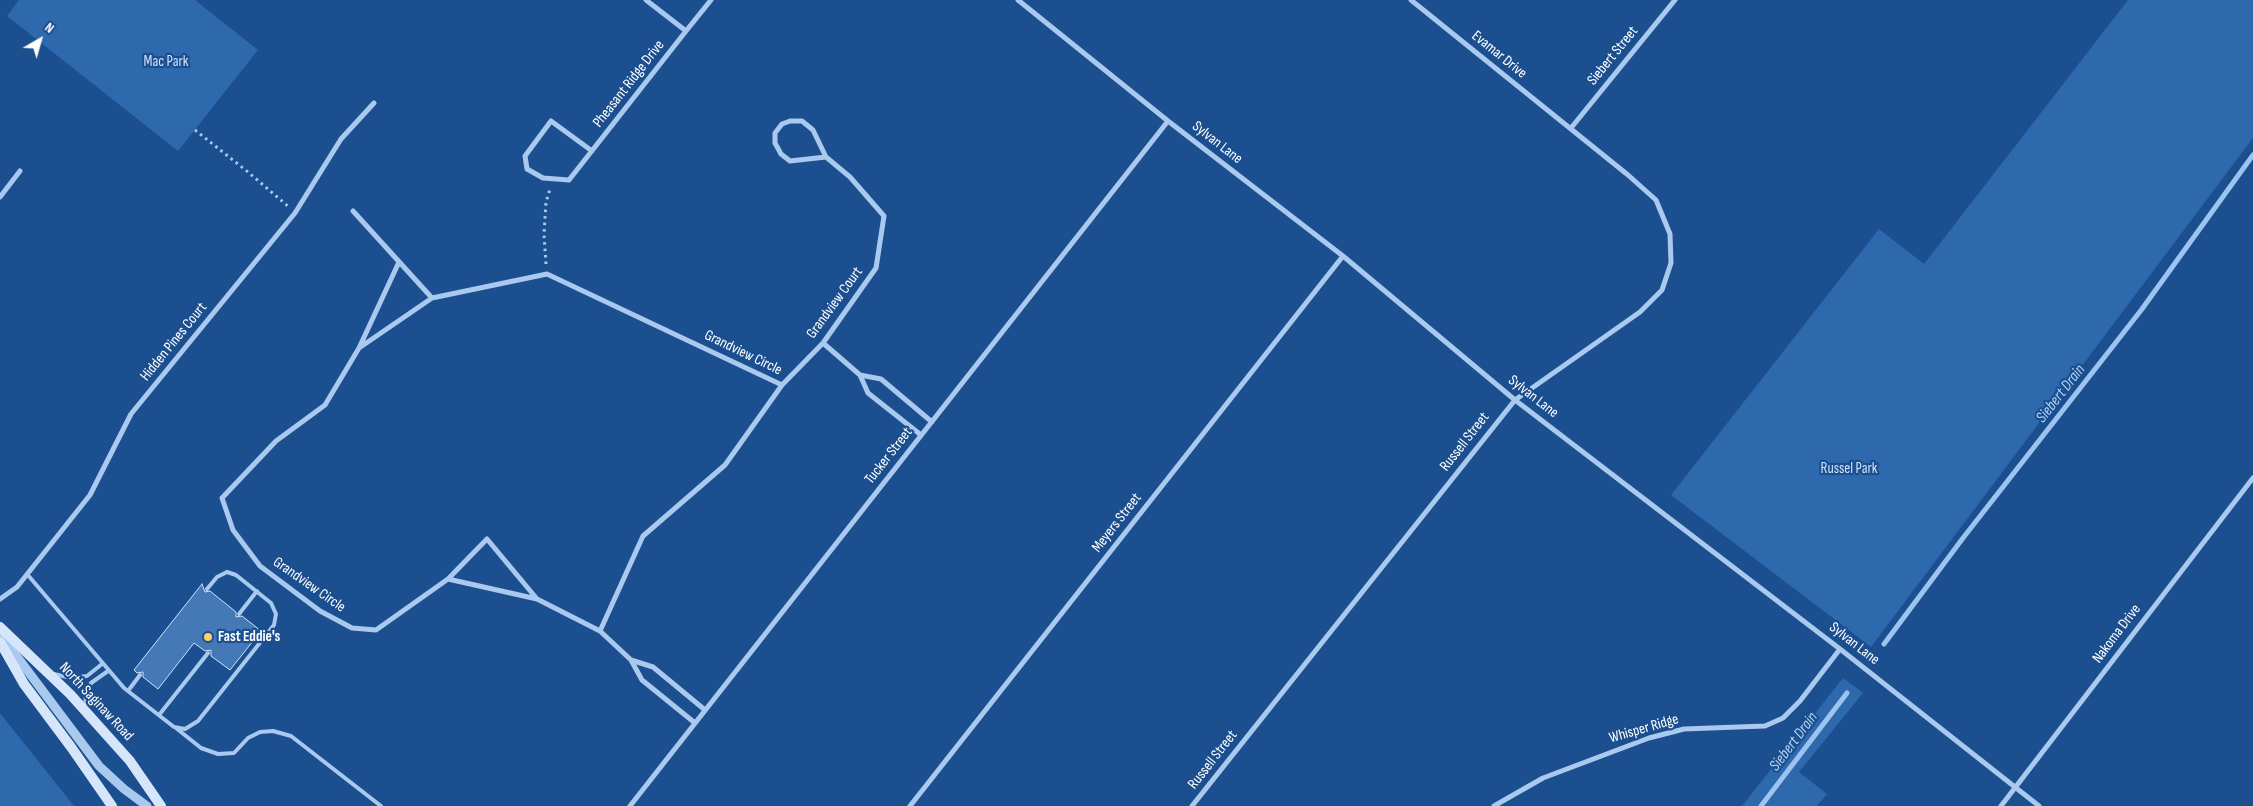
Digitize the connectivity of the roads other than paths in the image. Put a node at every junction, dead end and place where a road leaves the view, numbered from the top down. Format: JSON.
{"nodes":[{"id":1,"x":646,"y":0,"type":"edge"},
{"id":2,"x":711,"y":0,"type":"edge"},
{"id":3,"x":1018,"y":0,"type":"edge"},
{"id":4,"x":1411,"y":0,"type":"edge"},
{"id":5,"x":1675,"y":0,"type":"edge"},
{"id":6,"x":686,"y":32,"type":"junction"},
{"id":7,"x":374,"y":103,"type":"dead end"},
{"id":8,"x":1168,"y":121,"type":"junction"},
{"id":9,"x":1571,"y":128,"type":"junction"},
{"id":10,"x":592,"y":151,"type":"junction"},
{"id":11,"x":826,"y":157,"type":"junction"},
{"id":12,"x":20,"y":171,"type":"dead end"},
{"id":13,"x":0,"y":197,"type":"edge"},
{"id":14,"x":352,"y":211,"type":"dead end"},
{"id":15,"x":1343,"y":256,"type":"junction"},
{"id":16,"x":399,"y":262,"type":"junction"},
{"id":17,"x":432,"y":298,"type":"junction"},
{"id":18,"x":823,"y":343,"type":"junction"},
{"id":19,"x":358,"y":348,"type":"junction"},
{"id":20,"x":860,"y":375,"type":"junction"},
{"id":21,"x":782,"y":385,"type":"junction"},
{"id":22,"x":1515,"y":400,"type":"junction"},
{"id":23,"x":932,"y":422,"type":"junction"},
{"id":24,"x":921,"y":436,"type":"junction"},
{"id":25,"x":2253,"y":478,"type":"edge"},
{"id":26,"x":27,"y":574,"type":"junction"},
{"id":27,"x":448,"y":579,"type":"junction"},
{"id":28,"x":207,"y":589,"type":"dead end"},
{"id":29,"x":257,"y":591,"type":"junction"},
{"id":30,"x":0,"y":598,"type":"edge"},
{"id":31,"x":537,"y":599,"type":"junction"},
{"id":32,"x":239,"y":614,"type":"dead end"},
{"id":33,"x":0,"y":627,"type":"edge"},
{"id":34,"x":600,"y":631,"type":"junction"},
{"id":35,"x":0,"y":634,"type":"edge"},
{"id":36,"x":0,"y":642,"type":"edge"},
{"id":37,"x":1840,"y":649,"type":"junction"},
{"id":38,"x":208,"y":654,"type":"dead end"},
{"id":39,"x":631,"y":660,"type":"junction"},
{"id":40,"x":102,"y":664,"type":"junction"},
{"id":41,"x":108,"y":671,"type":"junction"},
{"id":42,"x":50,"y":674,"type":"junction"},
{"id":43,"x":140,"y":675,"type":"dead end"},
{"id":44,"x":128,"y":691,"type":"junction"},
{"id":45,"x":705,"y":710,"type":"junction"},
{"id":46,"x":85,"y":712,"type":"junction"},
{"id":47,"x":159,"y":716,"type":"junction"},
{"id":48,"x":695,"y":723,"type":"junction"},
{"id":49,"x":174,"y":727,"type":"junction"},
{"id":50,"x":2016,"y":788,"type":"junction"},
{"id":51,"x":112,"y":806,"type":"edge"},
{"id":52,"x":147,"y":806,"type":"edge"},
{"id":53,"x":161,"y":806,"type":"edge"},
{"id":54,"x":381,"y":806,"type":"edge"},
{"id":55,"x":630,"y":806,"type":"edge"},
{"id":56,"x":910,"y":806,"type":"edge"},
{"id":57,"x":1192,"y":806,"type":"edge"},
{"id":58,"x":1494,"y":806,"type":"edge"},
{"id":59,"x":2001,"y":806,"type":"edge"},
{"id":60,"x":2039,"y":806,"type":"edge"}],
"edges":[{"from":1,"to":6,"type":"street"},
{"from":2,"to":6,"type":"street","name":"Pheasant Ridge Drive"},
{"from":3,"to":8,"type":"street","name":"Sylvan Lane"},
{"from":4,"to":9,"type":"street","name":"Evamar Drive"},
{"from":5,"to":9,"type":"street","name":"Siebert Street"},
{"from":6,"to":10,"type":"street","name":"Pheasant Ridge Drive"},
{"from":7,"to":26,"type":"street","name":"Hidden Pines Court"},
{"from":8,"to":15,"type":"street","name":"Sylvan Lane"},
{"from":8,"to":23,"type":"street","name":"Tucker Street"},
{"from":9,"to":22,"type":"street","name":"Russell Street"},
{"from":10,"to":10,"type":"street","name":"Pheasant Ridge Drive"},
{"from":11,"to":11,"type":"street","name":"Grandview Court"},
{"from":11,"to":18,"type":"street","name":"Grandview Court"},
{"from":12,"to":13,"type":"street"},
{"from":14,"to":16,"type":"street"},
{"from":15,"to":22,"type":"street","name":"Sylvan Lane"},
{"from":15,"to":56,"type":"street","name":"Meyers Street"},
{"from":16,"to":17,"type":"street"},
{"from":16,"to":19,"type":"street","name":"Grandview Circle"},
{"from":17,"to":19,"type":"street","name":"Grandview Circle"},
{"from":17,"to":21,"type":"street","name":"Grandview Circle"},
{"from":18,"to":20,"type":"street"},
{"from":18,"to":21,"type":"street","name":"Grandview Court"},
{"from":19,"to":27,"type":"street","name":"Grandview Circle"},
{"from":20,"to":23,"type":"street"},
{"from":20,"to":24,"type":"street"},
{"from":21,"to":34,"type":"street","name":"Grandview Circle"},
{"from":22,"to":37,"type":"street","name":"Sylvan Lane"},
{"from":22,"to":57,"type":"street","name":"Russell Street"},
{"from":23,"to":24,"type":"street","name":"Tucker Street"},
{"from":24,"to":45,"type":"street","name":"Tucker Street"},
{"from":25,"to":50,"type":"street","name":"Nakoma Drive"},
{"from":26,"to":30,"type":"street","name":"Hidden Pines Court"},
{"from":26,"to":40,"type":"lane"},
{"from":27,"to":31,"type":"street"},
{"from":27,"to":31,"type":"street"},
{"from":28,"to":29,"type":"lane"},
{"from":29,"to":32,"type":"lane"},
{"from":29,"to":49,"type":"lane"},
{"from":31,"to":34,"type":"street"},
{"from":33,"to":42,"type":"main road","name":"North Saginaw Road"},
{"from":34,"to":39,"type":"street"},
{"from":35,"to":52,"type":"street"},
{"from":36,"to":51,"type":"main road"},
{"from":37,"to":50,"type":"street","name":"Sylvan Lane"},
{"from":37,"to":58,"type":"street","name":"Whisper Ridge"},
{"from":38,"to":47,"type":"lane"},
{"from":39,"to":45,"type":"street"},
{"from":39,"to":48,"type":"street"},
{"from":40,"to":41,"type":"lane"},
{"from":40,"to":42,"type":"lane"},
{"from":41,"to":44,"type":"lane"},
{"from":41,"to":46,"type":"lane"},
{"from":42,"to":46,"type":"main road","name":"North Saginaw Road"},
{"from":43,"to":44,"type":"lane"},
{"from":44,"to":47,"type":"lane"},
{"from":45,"to":48,"type":"street","name":"Tucker Street"},
{"from":46,"to":53,"type":"main road","name":"North Saginaw Road"},
{"from":47,"to":49,"type":"lane"},
{"from":48,"to":55,"type":"street","name":"Tucker Street"},
{"from":49,"to":54,"type":"lane"},
{"from":50,"to":59,"type":"street","name":"Nakoma Drive"},
{"from":50,"to":60,"type":"street","name":"Sylvan Lane"}]}
